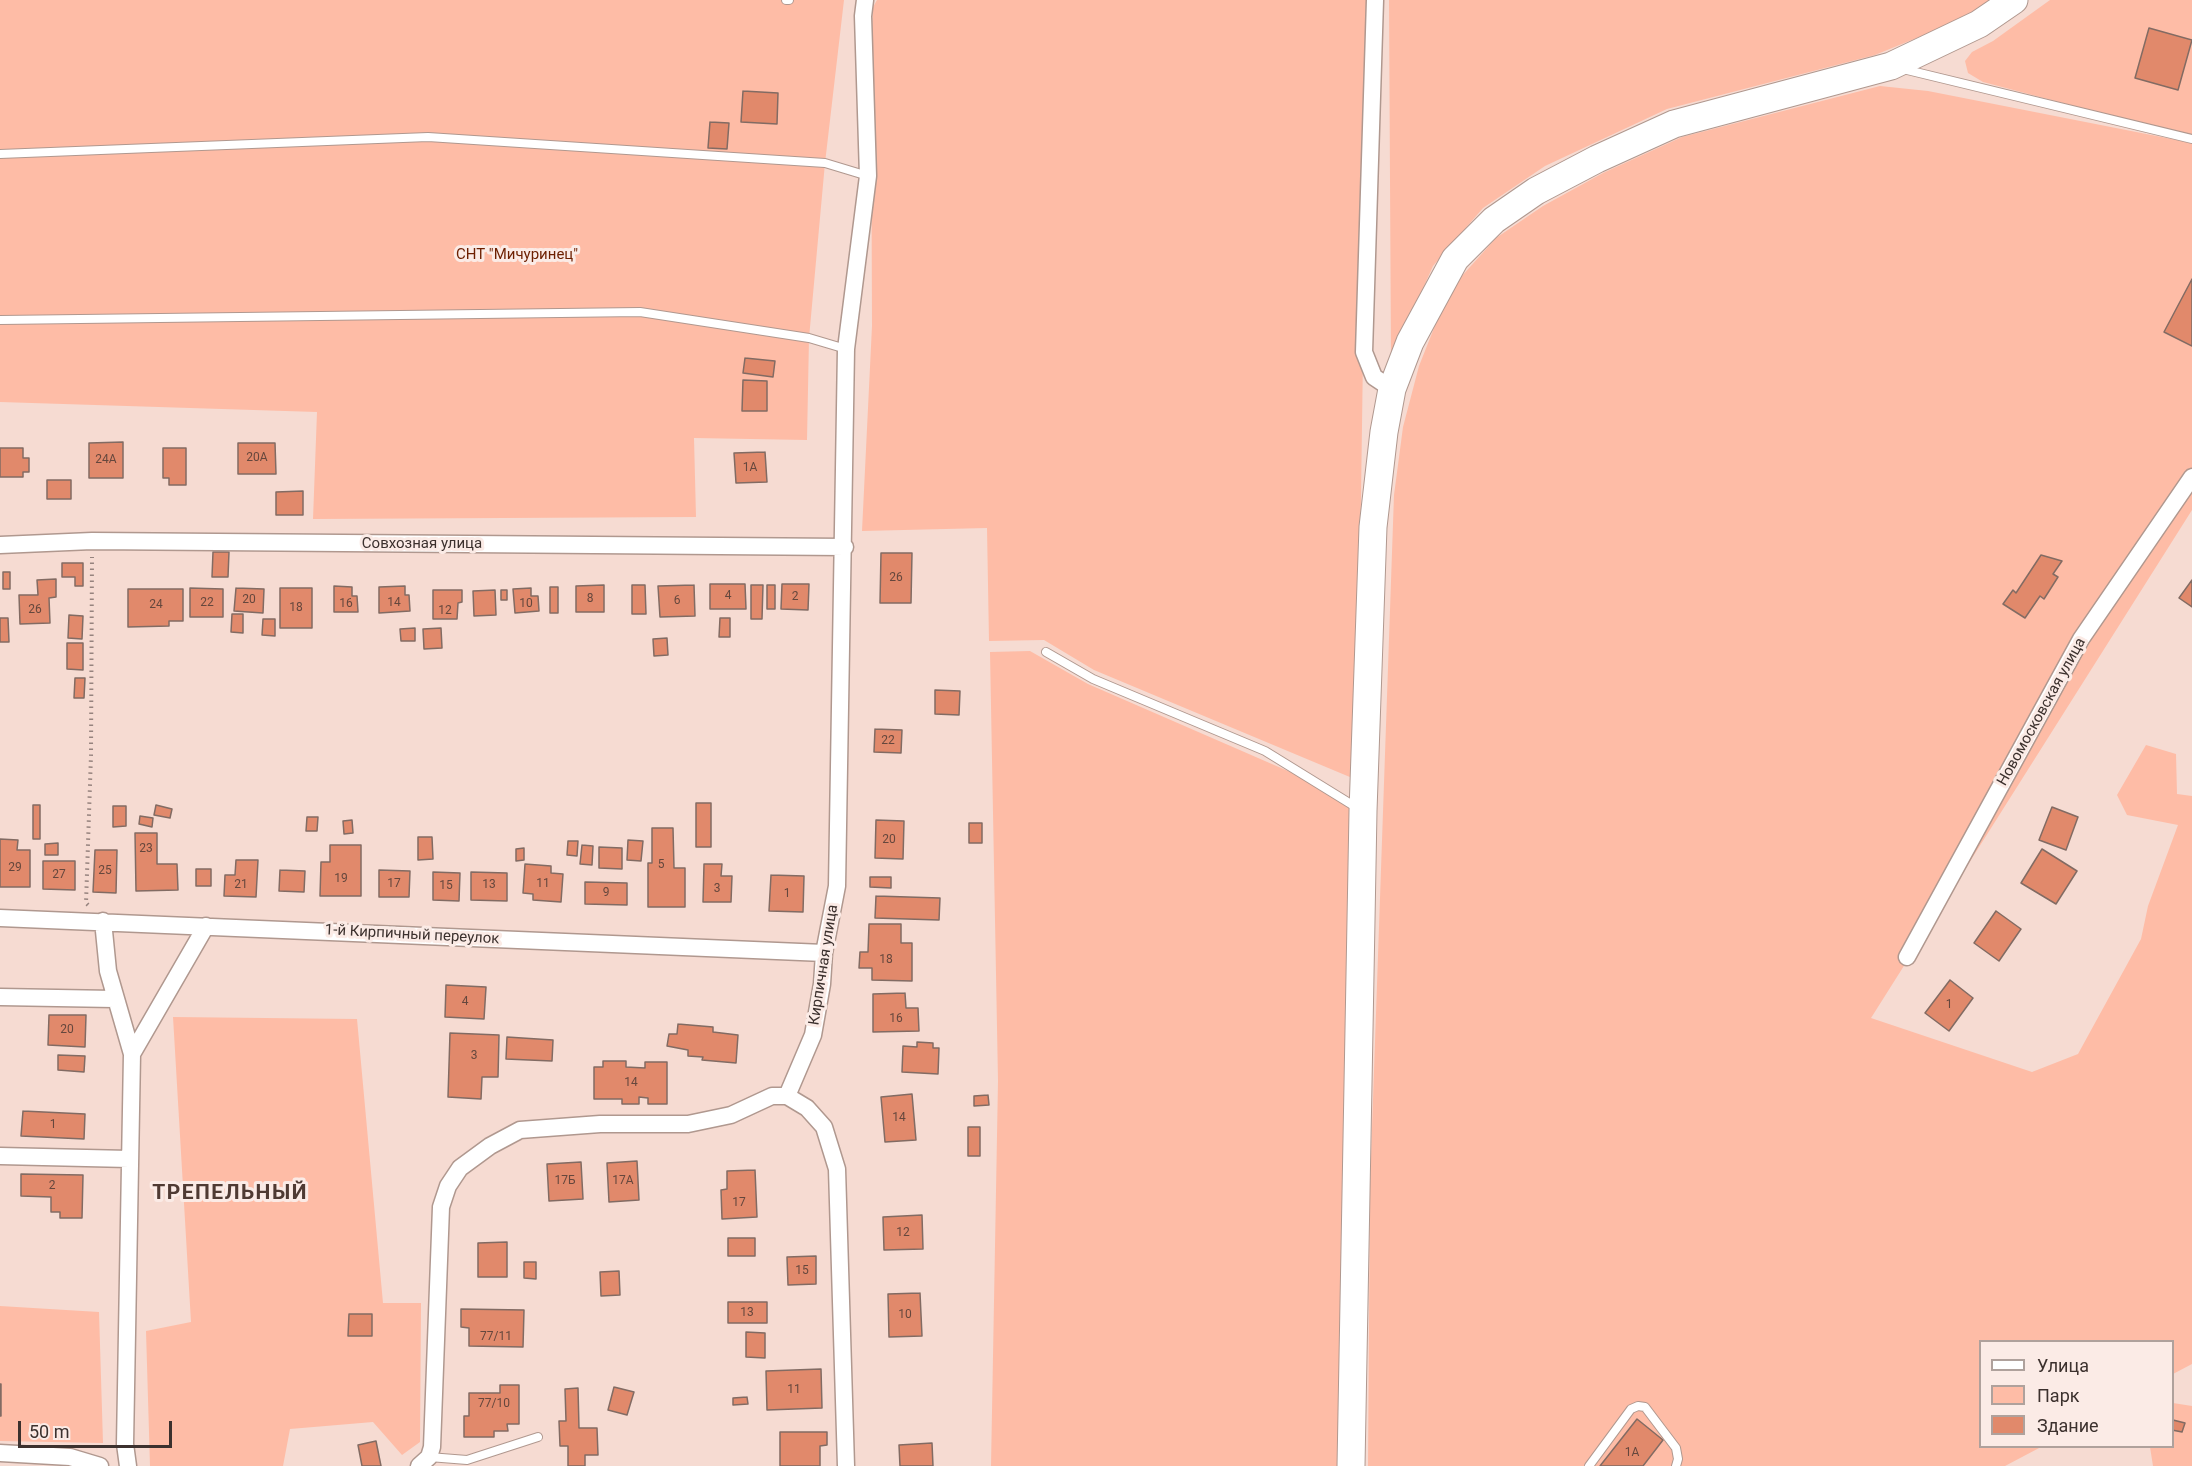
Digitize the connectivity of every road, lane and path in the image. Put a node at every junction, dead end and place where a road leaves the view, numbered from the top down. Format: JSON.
{"nodes":[{"id":1,"x":863,"y":0,"type":"edge"},
{"id":2,"x":1375,"y":0,"type":"edge"},
{"id":3,"x":2014,"y":0,"type":"edge"},
{"id":4,"x":1891,"y":66,"type":"junction"},
{"id":5,"x":2192,"y":139,"type":"edge"},
{"id":6,"x":0,"y":154,"type":"edge"},
{"id":7,"x":868,"y":176,"type":"junction"},
{"id":8,"x":0,"y":320,"type":"edge"},
{"id":9,"x":846,"y":349,"type":"junction"},
{"id":10,"x":1392,"y":389,"type":"junction"},
{"id":11,"x":2192,"y":477,"type":"edge"},
{"id":12,"x":92,"y":541,"type":"junction"},
{"id":13,"x":0,"y":545,"type":"edge"},
{"id":14,"x":845,"y":547,"type":"junction"},
{"id":15,"x":1046,"y":652,"type":"dead end"},
{"id":16,"x":1363,"y":811,"type":"junction"},
{"id":17,"x":0,"y":918,"type":"edge"},
{"id":18,"x":103,"y":921,"type":"junction"},
{"id":19,"x":206,"y":926,"type":"junction"},
{"id":20,"x":824,"y":953,"type":"junction"},
{"id":21,"x":1907,"y":957,"type":"dead end"},
{"id":22,"x":0,"y":997,"type":"edge"},
{"id":23,"x":114,"y":999,"type":"junction"},
{"id":24,"x":132,"y":1054,"type":"junction"},
{"id":25,"x":788,"y":1096,"type":"junction"},
{"id":26,"x":0,"y":1156,"type":"edge"},
{"id":27,"x":129,"y":1159,"type":"junction"},
{"id":28,"x":538,"y":1437,"type":"dead end"},
{"id":29,"x":0,"y":1453,"type":"edge"},
{"id":30,"x":422,"y":1463,"type":"edge"},
{"id":31,"x":100,"y":1466,"type":"edge"},
{"id":32,"x":128,"y":1466,"type":"edge"},
{"id":33,"x":846,"y":1466,"type":"edge"},
{"id":34,"x":1352,"y":1466,"type":"edge"},
{"id":35,"x":1589,"y":1466,"type":"edge"},
{"id":36,"x":1676,"y":1466,"type":"edge"}],
"edges":[{"from":1,"to":7,"type":"street","name":"Кирпичная улица"},
{"from":2,"to":10,"type":"street"},
{"from":3,"to":4,"type":"main road"},
{"from":4,"to":5,"type":"lane"},
{"from":4,"to":10,"type":"main road"},
{"from":6,"to":7,"type":"lane"},
{"from":7,"to":9,"type":"street","name":"Кирпичная улица"},
{"from":8,"to":9,"type":"lane"},
{"from":9,"to":14,"type":"street","name":"Кирпичная улица"},
{"from":10,"to":16,"type":"main road"},
{"from":11,"to":21,"type":"street","name":"Новомосковская улица"},
{"from":12,"to":13,"type":"street","name":"Совхозная улица"},
{"from":12,"to":14,"type":"street","name":"Совхозная улица"},
{"from":12,"to":18,"type":"path"},
{"from":14,"to":20,"type":"street","name":"Кирпичная улица"},
{"from":15,"to":16,"type":"lane"},
{"from":16,"to":34,"type":"main road"},
{"from":17,"to":18,"type":"street","name":"1-й Кирпичный переулок"},
{"from":18,"to":19,"type":"street","name":"1-й Кирпичный переулок"},
{"from":18,"to":23,"type":"street"},
{"from":19,"to":20,"type":"street","name":"1-й Кирпичный переулок"},
{"from":19,"to":24,"type":"street"},
{"from":20,"to":25,"type":"street","name":"Кирпичная улица"},
{"from":22,"to":23,"type":"street"},
{"from":23,"to":24,"type":"street"},
{"from":24,"to":27,"type":"street"},
{"from":25,"to":30,"type":"street"},
{"from":25,"to":33,"type":"street"},
{"from":26,"to":27,"type":"street"},
{"from":27,"to":32,"type":"street"},
{"from":28,"to":30,"type":"lane"},
{"from":29,"to":31,"type":"street"},
{"from":35,"to":36,"type":"lane"}]}
